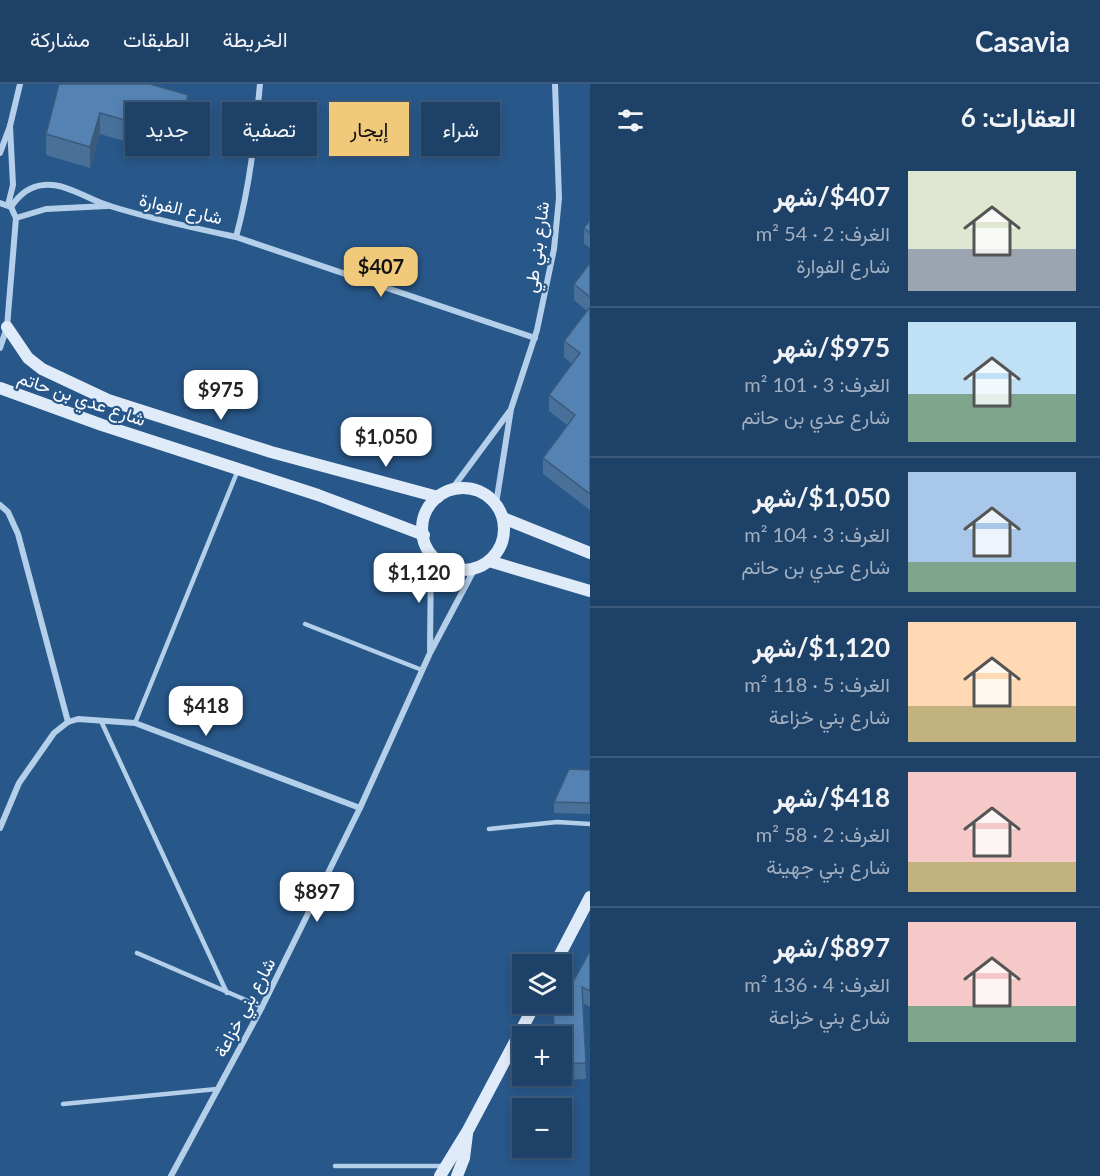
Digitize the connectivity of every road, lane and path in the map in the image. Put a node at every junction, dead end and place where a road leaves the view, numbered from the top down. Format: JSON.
{"nodes":[{"id":1,"x":20,"y":84,"type":"edge"},
{"id":2,"x":260,"y":84,"type":"edge"},
{"id":3,"x":555,"y":84,"type":"edge"},
{"id":4,"x":10,"y":126,"type":"junction"},
{"id":5,"x":0,"y":153,"type":"edge"},
{"id":6,"x":0,"y":203,"type":"edge"},
{"id":7,"x":9,"y":206,"type":"junction"},
{"id":8,"x":109,"y":206,"type":"junction"},
{"id":9,"x":16,"y":218,"type":"junction"},
{"id":10,"x":236,"y":237,"type":"junction"},
{"id":11,"x":7,"y":327,"type":"junction"},
{"id":12,"x":535,"y":338,"type":"junction"},
{"id":13,"x":0,"y":348,"type":"edge"},
{"id":14,"x":0,"y":388,"type":"edge"},
{"id":15,"x":511,"y":409,"type":"junction"},
{"id":16,"x":238,"y":470,"type":"junction"},
{"id":17,"x":452,"y":489,"type":"junction"},
{"id":18,"x":438,"y":497,"type":"junction"},
{"id":19,"x":496,"y":504,"type":"junction"},
{"id":20,"x":0,"y":505,"type":"edge"},
{"id":21,"x":503,"y":518,"type":"junction"},
{"id":22,"x":424,"y":535,"type":"junction"},
{"id":23,"x":590,"y":553,"type":"edge"},
{"id":24,"x":431,"y":554,"type":"junction"},
{"id":25,"x":489,"y":561,"type":"junction"},
{"id":26,"x":475,"y":568,"type":"junction"},
{"id":27,"x":590,"y":591,"type":"edge"},
{"id":28,"x":305,"y":624,"type":"dead end"},
{"id":29,"x":430,"y":653,"type":"junction"},
{"id":30,"x":422,"y":670,"type":"junction"},
{"id":31,"x":100,"y":719,"type":"junction"},
{"id":32,"x":68,"y":722,"type":"junction"},
{"id":33,"x":135,"y":723,"type":"junction"},
{"id":34,"x":360,"y":808,"type":"junction"},
{"id":35,"x":590,"y":824,"type":"edge"},
{"id":36,"x":0,"y":828,"type":"edge"},
{"id":37,"x":489,"y":829,"type":"dead end"},
{"id":38,"x":590,"y":897,"type":"edge"},
{"id":39,"x":137,"y":953,"type":"dead end"},
{"id":40,"x":560,"y":954,"type":"edge"},
{"id":41,"x":227,"y":993,"type":"junction"},
{"id":42,"x":262,"y":1007,"type":"junction"},
{"id":43,"x":530,"y":1014,"type":"edge"},
{"id":44,"x":217,"y":1089,"type":"junction"},
{"id":45,"x":63,"y":1104,"type":"dead end"},
{"id":46,"x":467,"y":1132,"type":"junction"},
{"id":47,"x":335,"y":1166,"type":"dead end"},
{"id":48,"x":443,"y":1171,"type":"edge"},
{"id":49,"x":171,"y":1176,"type":"edge"},
{"id":50,"x":457,"y":1176,"type":"edge"}],
"edges":[{"from":1,"to":4,"type":"street"},
{"from":2,"to":10,"type":"street","name":"شارع الفوارة"},
{"from":3,"to":12,"type":"street","name":"شارع بني طي"},
{"from":4,"to":5,"type":"street"},
{"from":4,"to":7,"type":"street"},
{"from":6,"to":7,"type":"street"},
{"from":7,"to":8,"type":"street","name":"شارع الفوارة"},
{"from":7,"to":9,"type":"street"},
{"from":8,"to":9,"type":"street","name":"شارع الفوارة"},
{"from":8,"to":10,"type":"street","name":"شارع الفوارة"},
{"from":9,"to":11,"type":"street"},
{"from":10,"to":12,"type":"street"},
{"from":11,"to":13,"type":"street"},
{"from":11,"to":18,"type":"street","name":"شارع عدي بن حاتم"},
{"from":12,"to":15,"type":"street","name":"شارع بني طي"},
{"from":14,"to":16,"type":"street","name":"شارع عدي بن حاتم"},
{"from":15,"to":17,"type":"street","name":"شارع بني طي"},
{"from":15,"to":19,"type":"street","name":"شارع بني طي"},
{"from":16,"to":22,"type":"street","name":"شارع عدي بن حاتم"},
{"from":16,"to":33,"type":"lane"},
{"from":17,"to":18,"type":"street"},
{"from":17,"to":19,"type":"street"},
{"from":18,"to":22,"type":"street"},
{"from":19,"to":21,"type":"street"},
{"from":20,"to":32,"type":"street"},
{"from":21,"to":23,"type":"street"},
{"from":21,"to":25,"type":"street"},
{"from":22,"to":24,"type":"street"},
{"from":24,"to":26,"type":"street"},
{"from":24,"to":29,"type":"street","name":"شارع بني خزاعة"},
{"from":25,"to":26,"type":"street"},
{"from":25,"to":27,"type":"street"},
{"from":26,"to":29,"type":"street","name":"شارع بني خزاعة"},
{"from":28,"to":30,"type":"lane"},
{"from":29,"to":30,"type":"street","name":"شارع بني خزاعة"},
{"from":30,"to":34,"type":"street","name":"شارع بني خزاعة"},
{"from":31,"to":32,"type":"street"},
{"from":31,"to":33,"type":"street"},
{"from":31,"to":41,"type":"lane"},
{"from":32,"to":36,"type":"street"},
{"from":33,"to":34,"type":"street"},
{"from":34,"to":42,"type":"street","name":"شارع بني خزاعة"},
{"from":35,"to":37,"type":"lane"},
{"from":38,"to":40,"type":"street"},
{"from":39,"to":41,"type":"lane"},
{"from":41,"to":42,"type":"lane"},
{"from":42,"to":44,"type":"street","name":"شارع بني خزاعة"},
{"from":43,"to":46,"type":"street"},
{"from":44,"to":45,"type":"lane"},
{"from":44,"to":49,"type":"street","name":"شارع بني خزاعة"},
{"from":46,"to":48,"type":"street"},
{"from":46,"to":50,"type":"street"},
{"from":47,"to":48,"type":"lane"}]}
